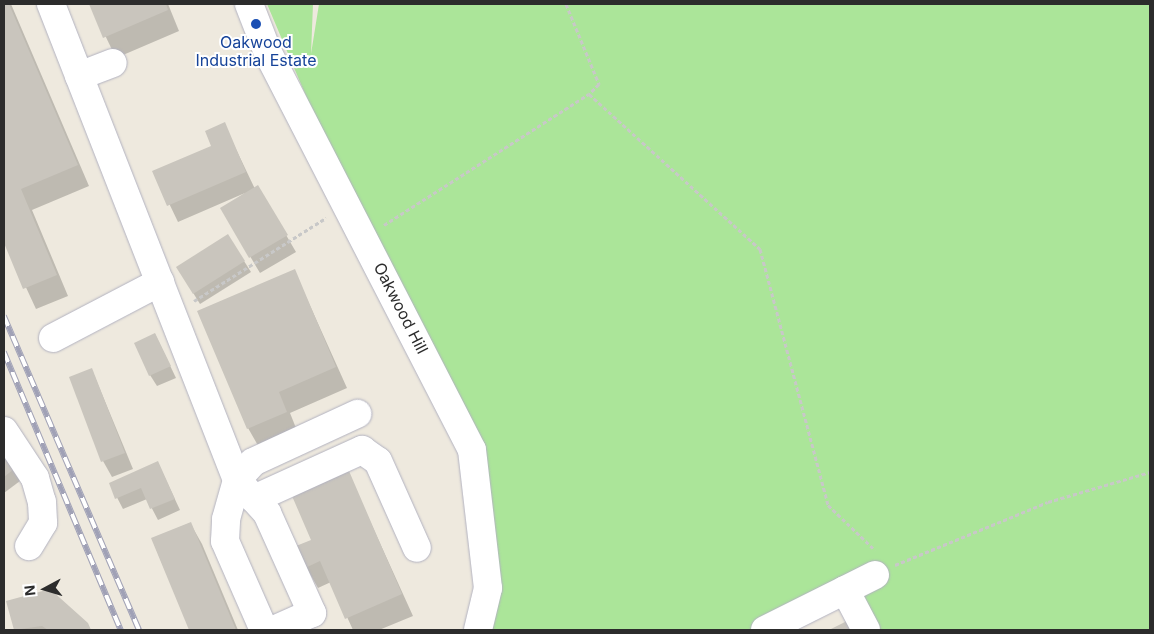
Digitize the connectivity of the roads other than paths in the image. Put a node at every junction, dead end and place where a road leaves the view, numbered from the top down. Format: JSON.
{"nodes":[{"id":1,"x":51,"y":4,"type":"edge"},
{"id":2,"x":249,"y":4,"type":"edge"},
{"id":3,"x":112,"y":63,"type":"dead end"},
{"id":4,"x":79,"y":76,"type":"junction"},
{"id":5,"x":160,"y":282,"type":"junction"},
{"id":6,"x":53,"y":338,"type":"dead end"},
{"id":7,"x":357,"y":414,"type":"dead end"},
{"id":8,"x":4,"y":431,"type":"edge"},
{"id":9,"x":245,"y":490,"type":"junction"},
{"id":10,"x":30,"y":546,"type":"dead end"},
{"id":11,"x":417,"y":548,"type":"dead end"},
{"id":12,"x":874,"y":575,"type":"road end"},
{"id":13,"x":845,"y":590,"type":"junction"},
{"id":14,"x":264,"y":630,"type":"edge"},
{"id":15,"x":274,"y":630,"type":"edge"},
{"id":16,"x":478,"y":630,"type":"edge"},
{"id":17,"x":766,"y":630,"type":"edge"},
{"id":18,"x":866,"y":630,"type":"edge"}],
"edges":[{"from":1,"to":4,"type":"street"},
{"from":2,"to":16,"type":"street","name":"Oakwood Hill"},
{"from":3,"to":4,"type":"street"},
{"from":4,"to":5,"type":"street"},
{"from":5,"to":6,"type":"street"},
{"from":5,"to":9,"type":"street"},
{"from":7,"to":9,"type":"street"},
{"from":8,"to":10,"type":"street"},
{"from":9,"to":11,"type":"street"},
{"from":9,"to":14,"type":"street"},
{"from":9,"to":15,"type":"street"},
{"from":12,"to":13,"type":"street"},
{"from":13,"to":17,"type":"street"},
{"from":13,"to":18,"type":"street"}]}
